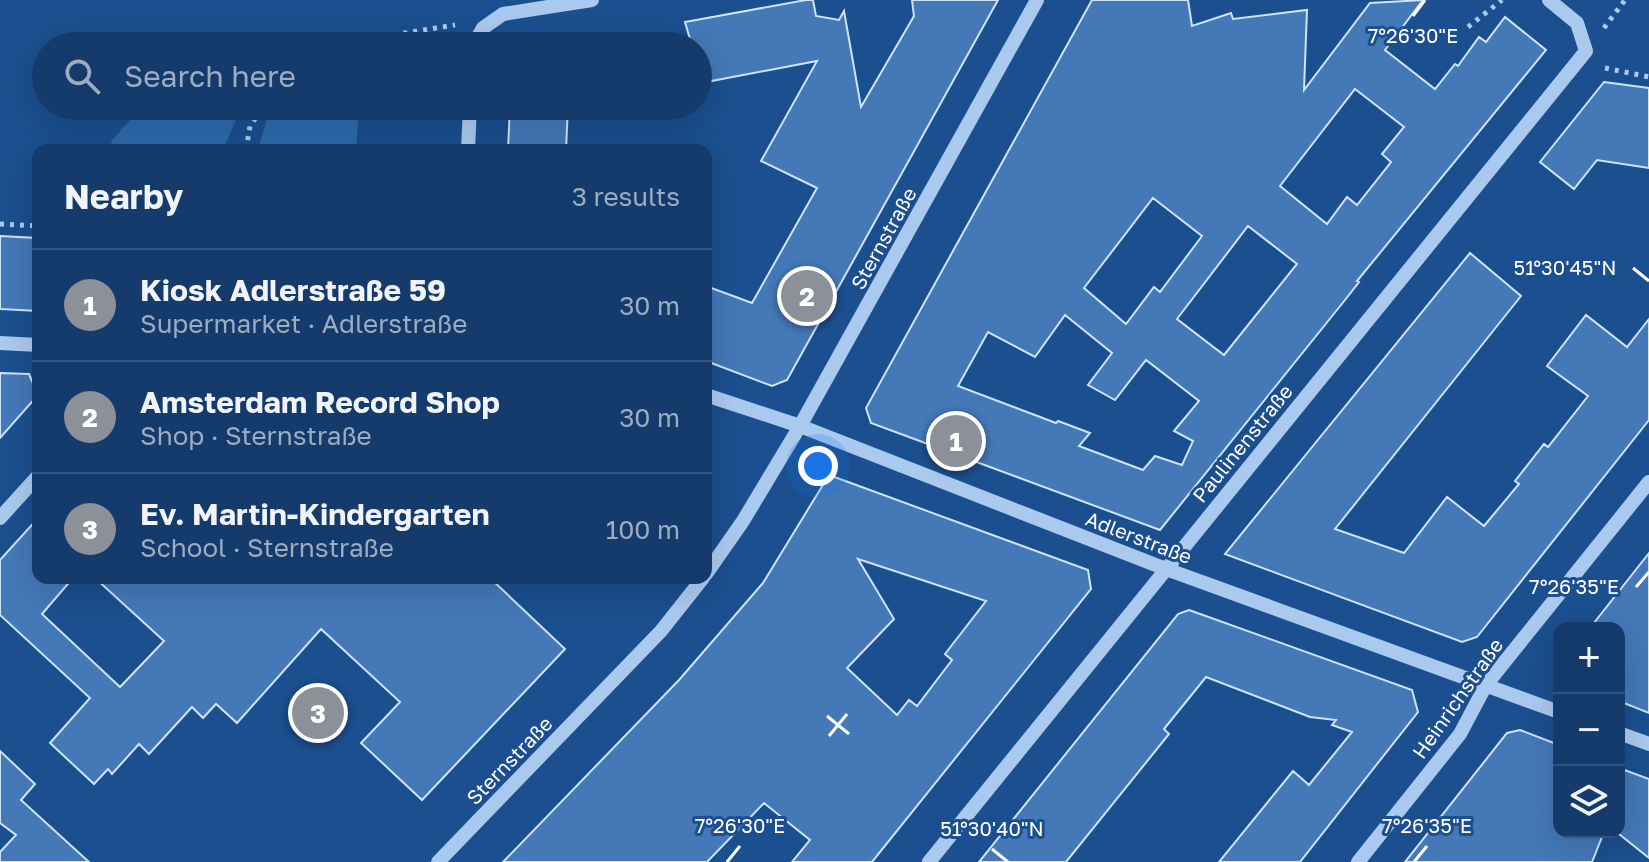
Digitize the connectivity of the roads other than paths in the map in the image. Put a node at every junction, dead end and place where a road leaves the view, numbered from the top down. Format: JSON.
{"nodes":[{"id":1,"x":592,"y":0,"type":"edge"},
{"id":2,"x":1037,"y":0,"type":"edge"},
{"id":3,"x":1549,"y":0,"type":"edge"},
{"id":4,"x":481,"y":32,"type":"edge"},
{"id":5,"x":469,"y":120,"type":"edge"},
{"id":6,"x":468,"y":144,"type":"edge"},
{"id":7,"x":0,"y":343,"type":"edge"},
{"id":8,"x":32,"y":345,"type":"edge"},
{"id":9,"x":712,"y":397,"type":"edge"},
{"id":10,"x":800,"y":426,"type":"junction"},
{"id":11,"x":1649,"y":482,"type":"edge"},
{"id":12,"x":32,"y":483,"type":"edge"},
{"id":13,"x":0,"y":518,"type":"edge"},
{"id":14,"x":712,"y":565,"type":"edge"},
{"id":15,"x":1166,"y":569,"type":"junction"},
{"id":16,"x":698,"y":584,"type":"edge"},
{"id":17,"x":1486,"y":685,"type":"junction"},
{"id":18,"x":1553,"y":710,"type":"edge"},
{"id":19,"x":1625,"y":735,"type":"edge"},
{"id":20,"x":1649,"y":744,"type":"edge"},
{"id":21,"x":438,"y":862,"type":"edge"},
{"id":22,"x":929,"y":862,"type":"edge"},
{"id":23,"x":1358,"y":862,"type":"edge"}],
"edges":[{"from":1,"to":4,"type":"street"},
{"from":2,"to":10,"type":"street","name":"Sternstraße"},
{"from":3,"to":15,"type":"street","name":"Paulinenstraße"},
{"from":5,"to":6,"type":"street"},
{"from":7,"to":8,"type":"street"},
{"from":9,"to":10,"type":"street","name":"Adlerstraße"},
{"from":10,"to":14,"type":"street","name":"Sternstraße"},
{"from":10,"to":15,"type":"street","name":"Adlerstraße"},
{"from":11,"to":17,"type":"street","name":"Heinrichstraße"},
{"from":12,"to":13,"type":"street"},
{"from":15,"to":17,"type":"street","name":"Adlerstraße"},
{"from":15,"to":22,"type":"street","name":"Paulinenstraße"},
{"from":16,"to":21,"type":"street","name":"Sternstraße"},
{"from":17,"to":18,"type":"street","name":"Adlerstraße"},
{"from":17,"to":23,"type":"street","name":"Heinrichstraße"},
{"from":19,"to":20,"type":"street"}]}
